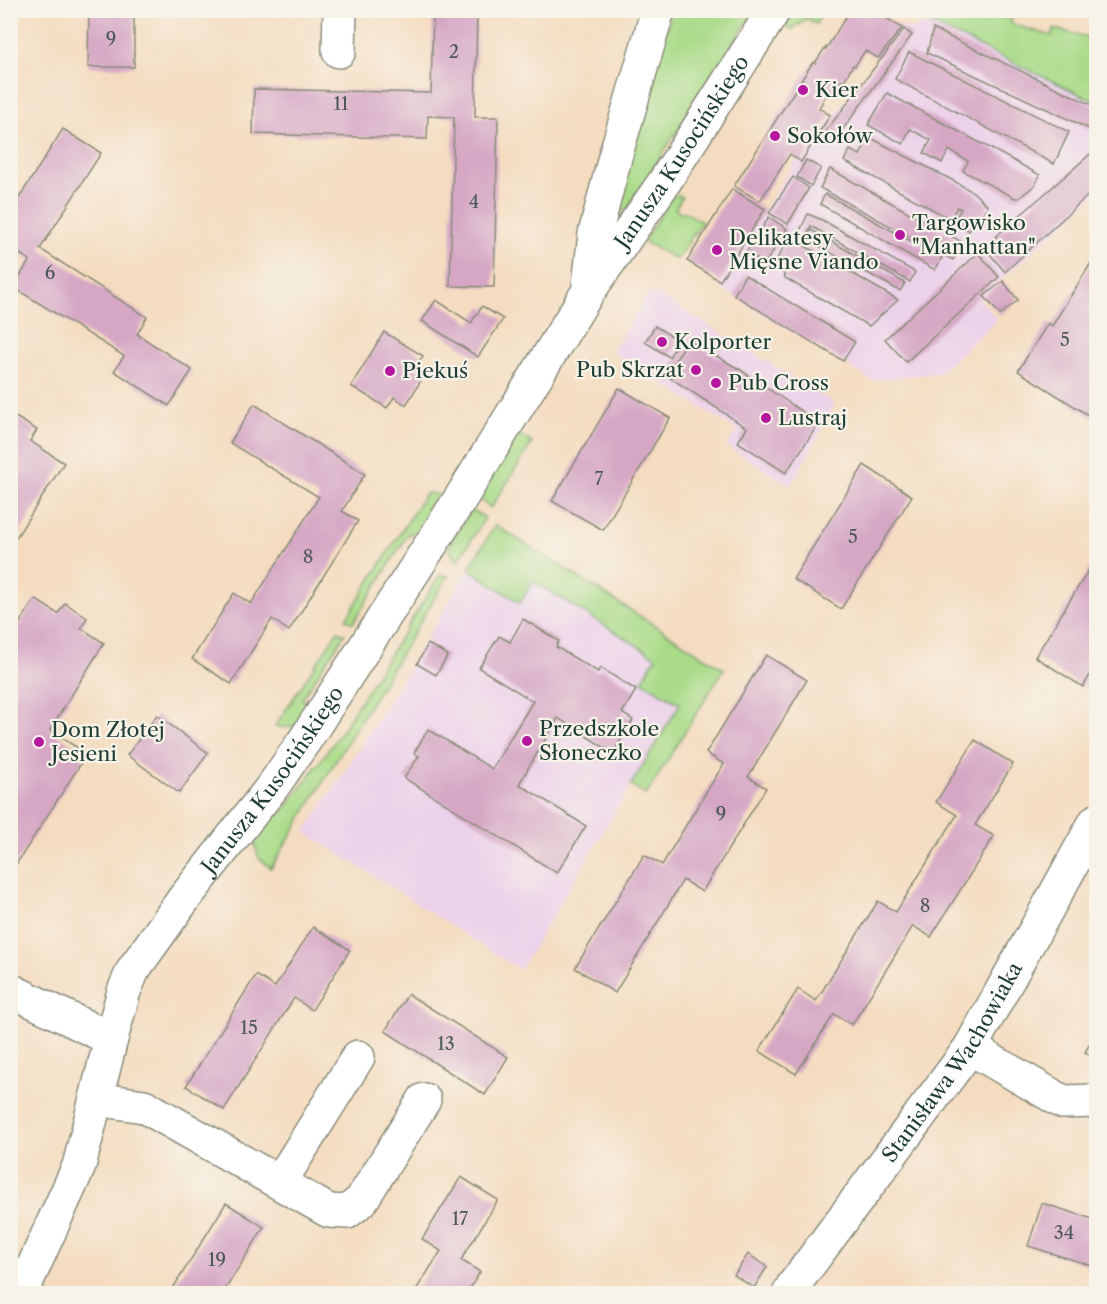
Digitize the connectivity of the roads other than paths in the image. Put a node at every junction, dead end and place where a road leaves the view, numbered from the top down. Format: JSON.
{"nodes":[{"id":1,"x":340,"y":10,"type":"edge"},
{"id":2,"x":658,"y":10,"type":"edge"},
{"id":3,"x":774,"y":10,"type":"edge"},
{"id":4,"x":339,"y":51,"type":"dead end"},
{"id":5,"x":583,"y":299,"type":"junction"},
{"id":6,"x":1096,"y":820,"type":"edge"},
{"id":7,"x":10,"y":990,"type":"edge"},
{"id":8,"x":111,"y":1039,"type":"junction"},
{"id":9,"x":970,"y":1048,"type":"junction"},
{"id":10,"x":358,"y":1057,"type":"dead end"},
{"id":11,"x":96,"y":1099,"type":"junction"},
{"id":12,"x":423,"y":1100,"type":"dead end"},
{"id":13,"x":1096,"y":1101,"type":"edge"},
{"id":14,"x":280,"y":1182,"type":"junction"},
{"id":15,"x":21,"y":1293,"type":"edge"},
{"id":16,"x":789,"y":1293,"type":"edge"}],
"edges":[{"from":1,"to":4,"type":"street"},
{"from":2,"to":5,"type":"street","name":"Janusza Kusocińskiego"},
{"from":3,"to":5,"type":"street","name":"Janusza Kusocińskiego"},
{"from":5,"to":8,"type":"street","name":"Janusza Kusocińskiego"},
{"from":6,"to":9,"type":"street","name":"Stanisława Wachowiaka"},
{"from":7,"to":8,"type":"street"},
{"from":8,"to":11,"type":"street","name":"Janusza Kusocińskiego"},
{"from":9,"to":13,"type":"street"},
{"from":9,"to":16,"type":"street","name":"Stanisława Wachowiaka"},
{"from":10,"to":14,"type":"street"},
{"from":11,"to":14,"type":"street"},
{"from":11,"to":15,"type":"street","name":"Janusza Kusocińskiego"},
{"from":12,"to":14,"type":"street"}]}
